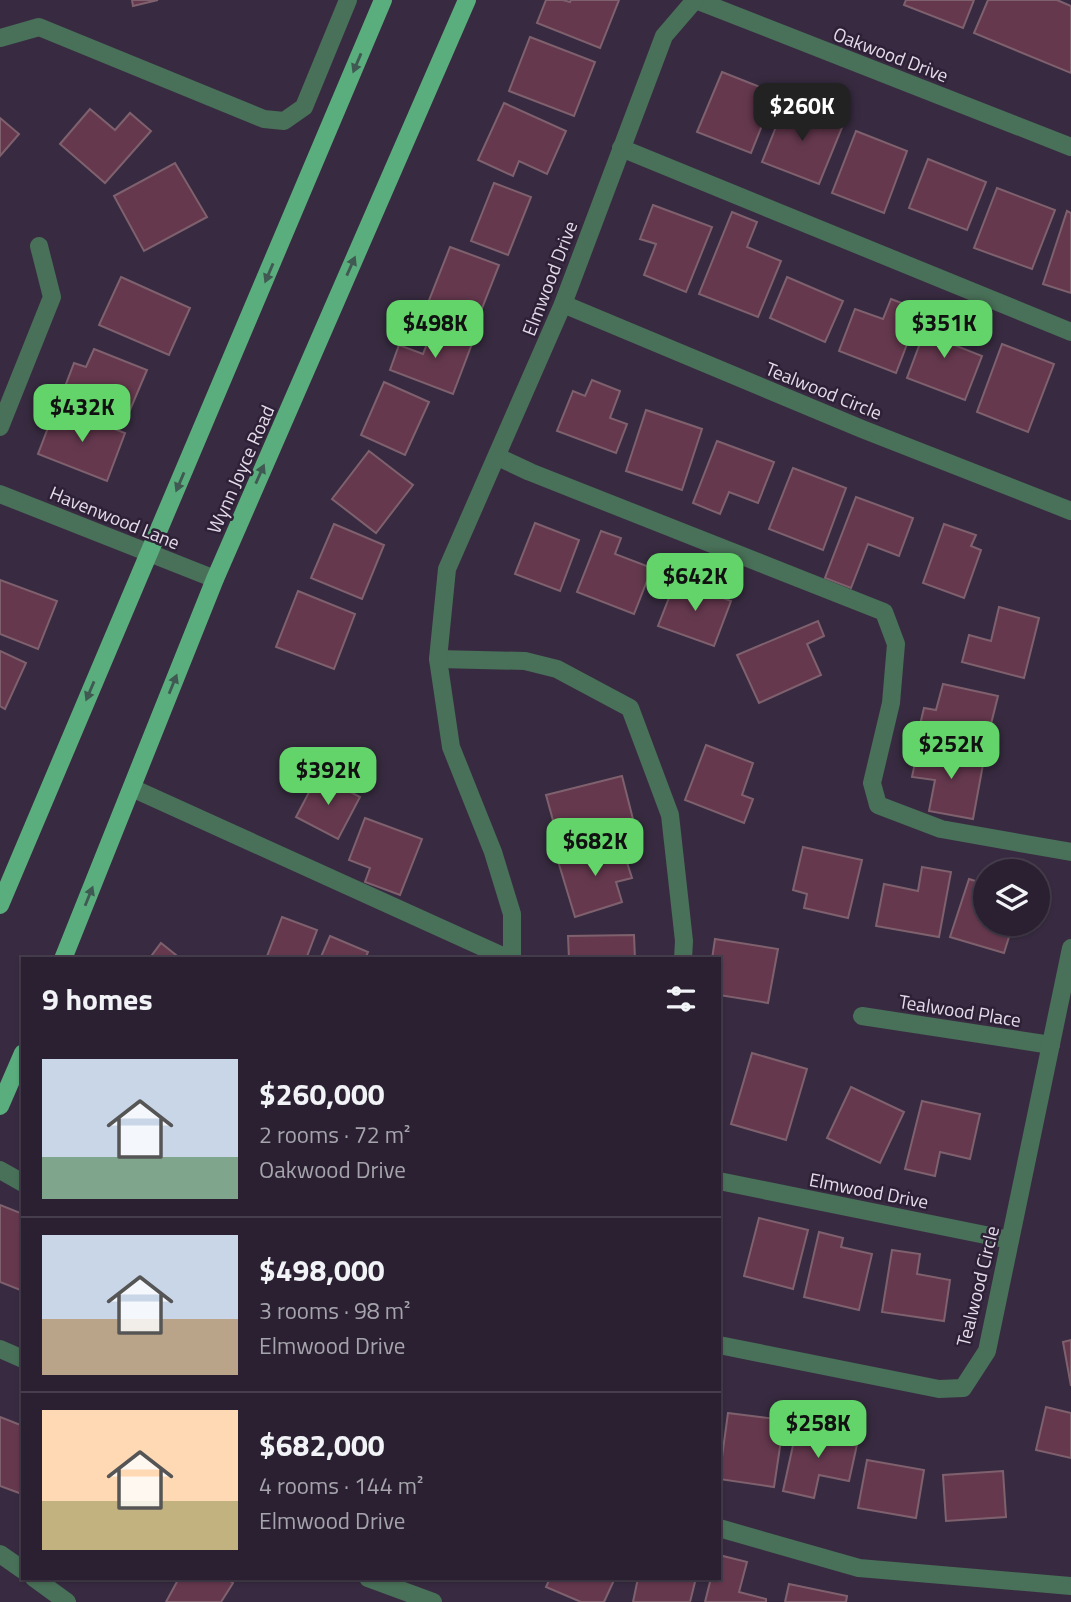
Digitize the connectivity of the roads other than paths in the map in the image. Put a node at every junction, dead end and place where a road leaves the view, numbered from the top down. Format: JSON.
{"nodes":[{"id":1,"x":348,"y":0,"type":"edge"},
{"id":2,"x":383,"y":0,"type":"edge"},
{"id":3,"x":467,"y":0,"type":"edge"},
{"id":4,"x":696,"y":0,"type":"edge"},
{"id":5,"x":0,"y":38,"type":"edge"},
{"id":6,"x":1071,"y":147,"type":"edge"},
{"id":7,"x":621,"y":148,"type":"junction"},
{"id":8,"x":39,"y":246,"type":"dead end"},
{"id":9,"x":563,"y":304,"type":"junction"},
{"id":10,"x":1071,"y":332,"type":"edge"},
{"id":11,"x":0,"y":427,"type":"edge"},
{"id":12,"x":498,"y":457,"type":"junction"},
{"id":13,"x":0,"y":494,"type":"edge"},
{"id":14,"x":1071,"y":511,"type":"edge"},
{"id":15,"x":151,"y":553,"type":"junction"},
{"id":16,"x":215,"y":579,"type":"junction"},
{"id":17,"x":438,"y":659,"type":"junction"},
{"id":18,"x":132,"y":788,"type":"junction"},
{"id":19,"x":1071,"y":852,"type":"edge"},
{"id":20,"x":0,"y":905,"type":"edge"},
{"id":21,"x":1071,"y":947,"type":"edge"},
{"id":22,"x":64,"y":957,"type":"edge"},
{"id":23,"x":507,"y":957,"type":"edge"},
{"id":24,"x":511,"y":957,"type":"edge"},
{"id":25,"x":683,"y":957,"type":"edge"},
{"id":26,"x":862,"y":1016,"type":"dead end"},
{"id":27,"x":1051,"y":1045,"type":"junction"},
{"id":28,"x":21,"y":1058,"type":"edge"},
{"id":29,"x":0,"y":1106,"type":"edge"},
{"id":30,"x":0,"y":1170,"type":"edge"},
{"id":31,"x":721,"y":1181,"type":"edge"},
{"id":32,"x":21,"y":1182,"type":"edge"},
{"id":33,"x":1010,"y":1240,"type":"junction"},
{"id":34,"x":721,"y":1345,"type":"edge"},
{"id":35,"x":0,"y":1349,"type":"edge"},
{"id":36,"x":21,"y":1358,"type":"edge"},
{"id":37,"x":721,"y":1529,"type":"edge"},
{"id":38,"x":0,"y":1554,"type":"edge"},
{"id":39,"x":21,"y":1569,"type":"edge"},
{"id":40,"x":37,"y":1580,"type":"edge"},
{"id":41,"x":373,"y":1580,"type":"edge"},
{"id":42,"x":1071,"y":1586,"type":"edge"},
{"id":43,"x":67,"y":1602,"type":"edge"},
{"id":44,"x":433,"y":1602,"type":"edge"}],
"edges":[{"from":1,"to":5,"type":"street"},
{"from":2,"to":15,"type":"main road","one_way":true},
{"from":16,"to":3,"type":"main road","name":"Wynn Joyce Road","one_way":true},
{"from":4,"to":6,"type":"street","name":"Oakwood Drive"},
{"from":4,"to":7,"type":"street","name":"Elmwood Drive"},
{"from":7,"to":9,"type":"street","name":"Elmwood Drive"},
{"from":7,"to":10,"type":"street"},
{"from":8,"to":11,"type":"street"},
{"from":9,"to":12,"type":"street","name":"Elmwood Drive"},
{"from":9,"to":14,"type":"street","name":"Tealwood Circle"},
{"from":12,"to":17,"type":"street","name":"Elmwood Drive"},
{"from":12,"to":19,"type":"street"},
{"from":13,"to":15,"type":"street","name":"Havenwood Lane"},
{"from":15,"to":16,"type":"street","name":"Havenwood Lane"},
{"from":15,"to":20,"type":"main road","one_way":true},
{"from":18,"to":16,"type":"main road","name":"Wynn Joyce Road","one_way":true},
{"from":17,"to":24,"type":"street","name":"Elmwood Drive"},
{"from":17,"to":25,"type":"street"},
{"from":22,"to":18,"type":"main road","name":"Wynn Joyce Road","one_way":true},
{"from":18,"to":23,"type":"street"},
{"from":21,"to":27,"type":"street","name":"Tealwood Circle"},
{"from":26,"to":27,"type":"street","name":"Tealwood Place"},
{"from":27,"to":33,"type":"street","name":"Tealwood Circle"},
{"from":28,"to":29,"type":"main road"},
{"from":30,"to":32,"type":"street"},
{"from":31,"to":33,"type":"street","name":"Elmwood Drive"},
{"from":33,"to":34,"type":"street","name":"Tealwood Circle"},
{"from":35,"to":36,"type":"street"},
{"from":37,"to":42,"type":"street"},
{"from":38,"to":39,"type":"street"},
{"from":40,"to":43,"type":"street"},
{"from":41,"to":44,"type":"street"}]}
